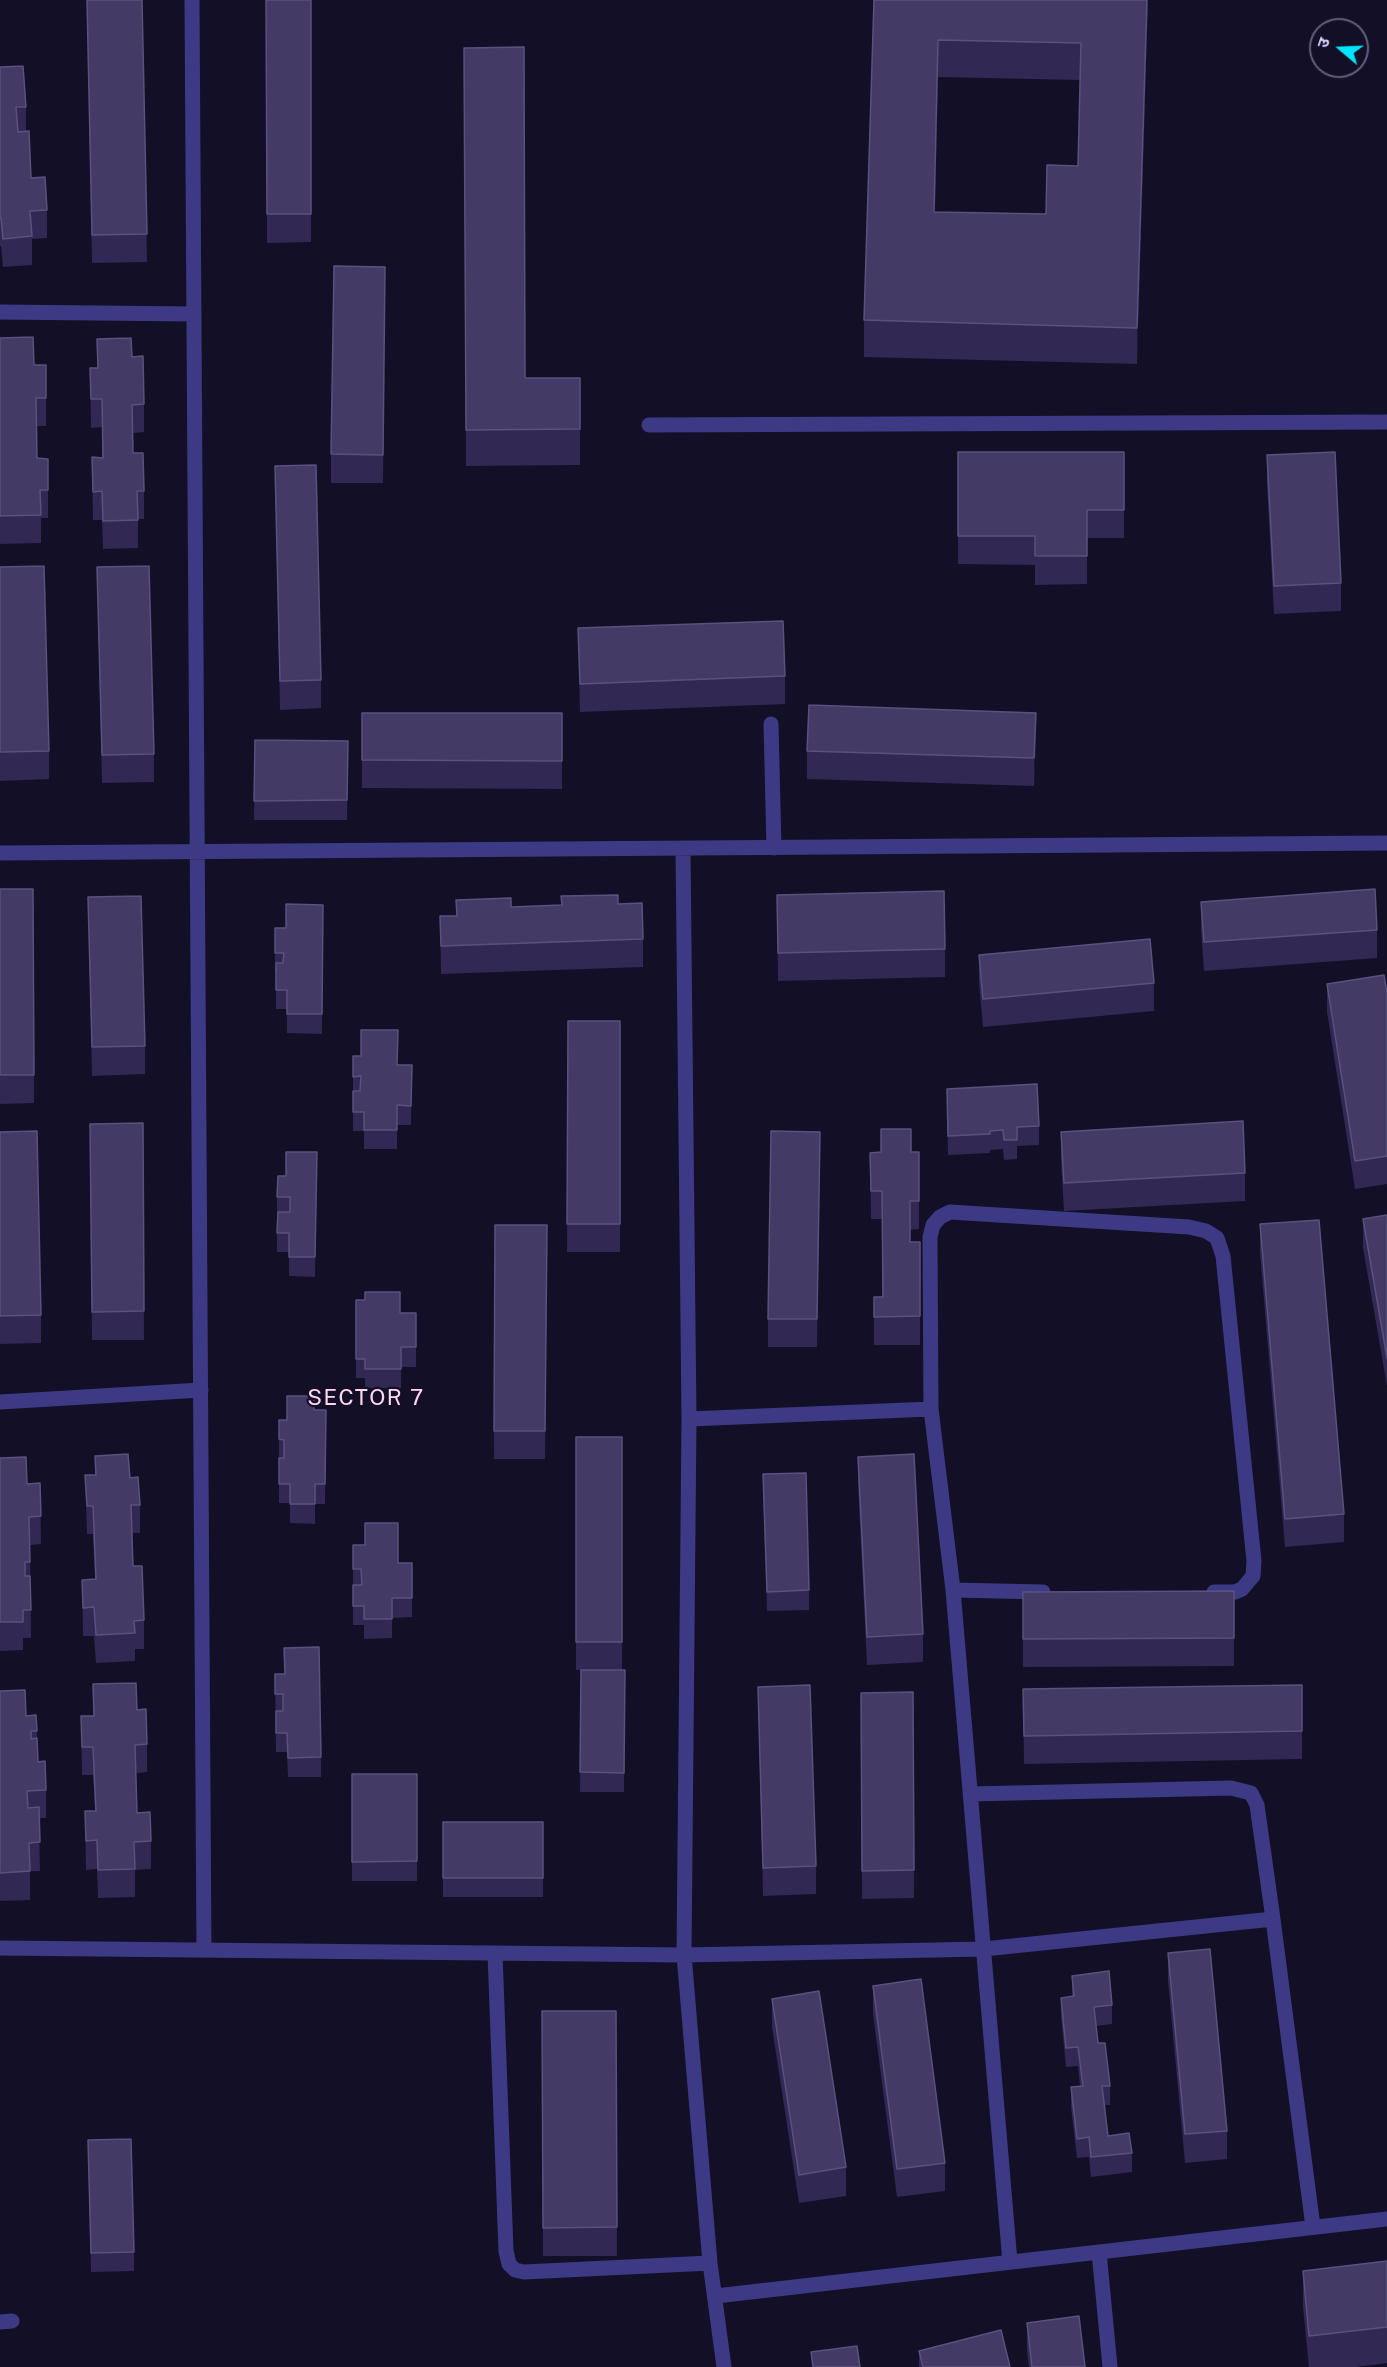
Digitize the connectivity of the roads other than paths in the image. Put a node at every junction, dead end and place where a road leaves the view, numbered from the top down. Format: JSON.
{"nodes":[{"id":1,"x":192,"y":0,"type":"edge"},
{"id":2,"x":0,"y":312,"type":"edge"},
{"id":3,"x":194,"y":314,"type":"junction"},
{"id":4,"x":1387,"y":423,"type":"edge"},
{"id":5,"x":649,"y":425,"type":"dead end"},
{"id":6,"x":771,"y":724,"type":"dead end"},
{"id":7,"x":1387,"y":843,"type":"edge"},
{"id":8,"x":774,"y":848,"type":"junction"},
{"id":9,"x":683,"y":849,"type":"junction"},
{"id":10,"x":198,"y":852,"type":"junction"},
{"id":11,"x":0,"y":853,"type":"edge"},
{"id":12,"x":201,"y":1390,"type":"junction"},
{"id":13,"x":0,"y":1402,"type":"edge"},
{"id":14,"x":931,"y":1409,"type":"junction"},
{"id":15,"x":689,"y":1419,"type":"junction"},
{"id":16,"x":953,"y":1590,"type":"junction"},
{"id":17,"x":1060,"y":1592,"type":"edge"},
{"id":18,"x":1200,"y":1592,"type":"edge"},
{"id":19,"x":970,"y":1794,"type":"junction"},
{"id":20,"x":1273,"y":1919,"type":"junction"},
{"id":21,"x":0,"y":1948,"type":"edge"},
{"id":22,"x":984,"y":1949,"type":"junction"},
{"id":23,"x":204,"y":1950,"type":"junction"},
{"id":24,"x":495,"y":1953,"type":"junction"},
{"id":25,"x":684,"y":1955,"type":"junction"},
{"id":26,"x":1387,"y":2218,"type":"edge"},
{"id":27,"x":1313,"y":2227,"type":"junction"},
{"id":28,"x":1099,"y":2252,"type":"junction"},
{"id":29,"x":1011,"y":2262,"type":"junction"},
{"id":30,"x":710,"y":2264,"type":"junction"},
{"id":31,"x":716,"y":2296,"type":"junction"},
{"id":32,"x":724,"y":2367,"type":"edge"},
{"id":33,"x":1110,"y":2367,"type":"edge"}],
"edges":[{"from":1,"to":3,"type":"street"},
{"from":2,"to":3,"type":"street"},
{"from":3,"to":10,"type":"street"},
{"from":4,"to":5,"type":"street"},
{"from":6,"to":8,"type":"street"},
{"from":7,"to":8,"type":"street"},
{"from":8,"to":9,"type":"street"},
{"from":9,"to":10,"type":"street"},
{"from":9,"to":15,"type":"street"},
{"from":10,"to":11,"type":"street"},
{"from":10,"to":12,"type":"street"},
{"from":12,"to":13,"type":"street"},
{"from":12,"to":23,"type":"street"},
{"from":14,"to":15,"type":"street"},
{"from":14,"to":16,"type":"street"},
{"from":14,"to":18,"type":"street"},
{"from":15,"to":25,"type":"street"},
{"from":16,"to":17,"type":"street"},
{"from":16,"to":19,"type":"street"},
{"from":19,"to":20,"type":"street"},
{"from":19,"to":22,"type":"street"},
{"from":20,"to":22,"type":"street"},
{"from":20,"to":27,"type":"street"},
{"from":21,"to":23,"type":"street"},
{"from":22,"to":25,"type":"street"},
{"from":22,"to":29,"type":"street"},
{"from":23,"to":24,"type":"street"},
{"from":24,"to":25,"type":"street"},
{"from":24,"to":30,"type":"street"},
{"from":25,"to":30,"type":"street"},
{"from":26,"to":27,"type":"street"},
{"from":27,"to":28,"type":"street"},
{"from":28,"to":29,"type":"street"},
{"from":28,"to":33,"type":"street"},
{"from":29,"to":31,"type":"street"},
{"from":30,"to":31,"type":"street"},
{"from":31,"to":32,"type":"street"}]}
